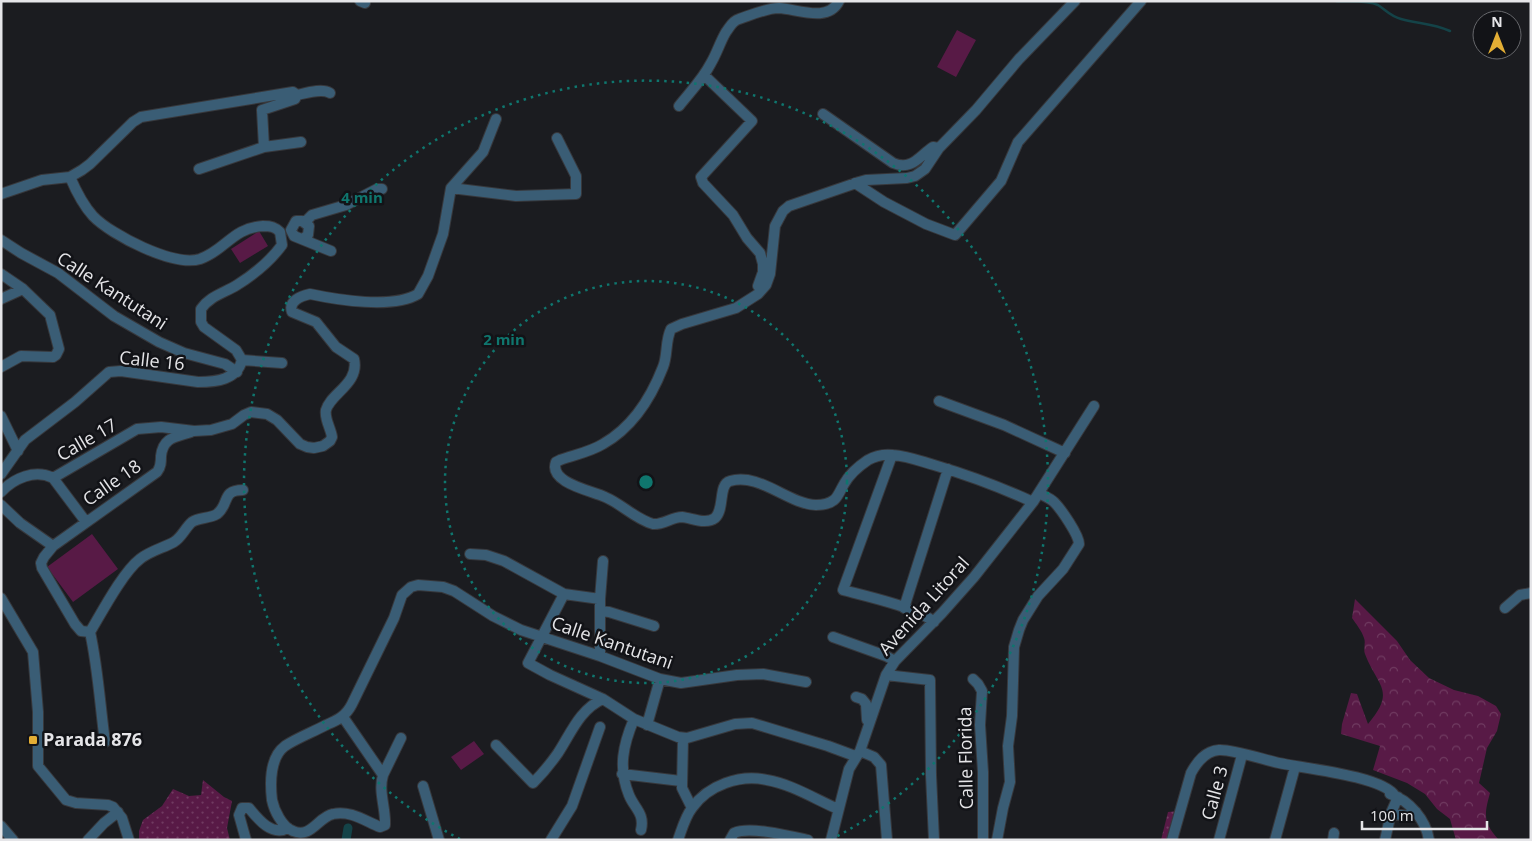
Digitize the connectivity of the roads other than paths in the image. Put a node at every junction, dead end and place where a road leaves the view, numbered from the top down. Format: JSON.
{"nodes":[{"id":1,"x":839,"y":1,"type":"edge"},
{"id":2,"x":1075,"y":1,"type":"edge"},
{"id":3,"x":1141,"y":1,"type":"edge"},
{"id":4,"x":704,"y":75,"type":"junction"},
{"id":5,"x":330,"y":93,"type":"dead end"},
{"id":6,"x":297,"y":95,"type":"junction"},
{"id":7,"x":679,"y":106,"type":"dead end"},
{"id":8,"x":823,"y":114,"type":"dead end"},
{"id":9,"x":496,"y":119,"type":"dead end"},
{"id":10,"x":558,"y":138,"type":"dead end"},
{"id":11,"x":301,"y":142,"type":"dead end"},
{"id":12,"x":264,"y":148,"type":"junction"},
{"id":13,"x":939,"y":148,"type":"junction"},
{"id":14,"x":199,"y":169,"type":"dead end"},
{"id":15,"x":70,"y":177,"type":"junction"},
{"id":16,"x":856,"y":183,"type":"junction"},
{"id":17,"x":451,"y":188,"type":"junction"},
{"id":18,"x":382,"y":189,"type":"dead end"},
{"id":19,"x":1,"y":194,"type":"edge"},
{"id":20,"x":305,"y":222,"type":"junction"},
{"id":21,"x":291,"y":230,"type":"junction"},
{"id":22,"x":280,"y":232,"type":"junction"},
{"id":23,"x":303,"y":238,"type":"junction"},
{"id":24,"x":1,"y":240,"type":"edge"},
{"id":25,"x":330,"y":251,"type":"dead end"},
{"id":26,"x":1,"y":274,"type":"edge"},
{"id":27,"x":23,"y":289,"type":"junction"},
{"id":28,"x":758,"y":294,"type":"junction"},
{"id":29,"x":1,"y":299,"type":"edge"},
{"id":30,"x":242,"y":360,"type":"junction"},
{"id":31,"x":282,"y":362,"type":"dead end"},
{"id":32,"x":1,"y":367,"type":"edge"},
{"id":33,"x":237,"y":372,"type":"junction"},
{"id":34,"x":938,"y":401,"type":"dead end"},
{"id":35,"x":1094,"y":406,"type":"dead end"},
{"id":36,"x":1,"y":416,"type":"edge"},
{"id":37,"x":194,"y":431,"type":"junction"},
{"id":38,"x":18,"y":451,"type":"junction"},
{"id":39,"x":1065,"y":453,"type":"junction"},
{"id":40,"x":892,"y":454,"type":"junction"},
{"id":41,"x":948,"y":469,"type":"junction"},
{"id":42,"x":1,"y":474,"type":"edge"},
{"id":43,"x":54,"y":478,"type":"junction"},
{"id":44,"x":243,"y":490,"type":"dead end"},
{"id":45,"x":1,"y":492,"type":"edge"},
{"id":46,"x":1036,"y":497,"type":"junction"},
{"id":47,"x":1,"y":505,"type":"edge"},
{"id":48,"x":86,"y":522,"type":"junction"},
{"id":49,"x":53,"y":546,"type":"junction"},
{"id":50,"x":470,"y":554,"type":"dead end"},
{"id":51,"x":603,"y":561,"type":"dead end"},
{"id":52,"x":1531,"y":593,"type":"edge"},
{"id":53,"x":564,"y":594,"type":"junction"},
{"id":54,"x":1,"y":598,"type":"edge"},
{"id":55,"x":600,"y":599,"type":"junction"},
{"id":56,"x":904,"y":608,"type":"junction"},
{"id":57,"x":1505,"y":608,"type":"dead end"},
{"id":58,"x":600,"y":611,"type":"junction"},
{"id":59,"x":934,"y":622,"type":"junction"},
{"id":60,"x":654,"y":626,"type":"dead end"},
{"id":61,"x":90,"y":632,"type":"junction"},
{"id":62,"x":542,"y":637,"type":"junction"},
{"id":63,"x":832,"y":637,"type":"dead end"},
{"id":64,"x":600,"y":656,"type":"junction"},
{"id":65,"x":895,"y":661,"type":"junction"},
{"id":66,"x":886,"y":675,"type":"junction"},
{"id":67,"x":660,"y":679,"type":"junction"},
{"id":68,"x":973,"y":679,"type":"dead end"},
{"id":69,"x":806,"y":682,"type":"dead end"},
{"id":70,"x":856,"y":697,"type":"dead end"},
{"id":71,"x":603,"y":699,"type":"junction"},
{"id":72,"x":343,"y":717,"type":"junction"},
{"id":73,"x":634,"y":720,"type":"junction"},
{"id":74,"x":869,"y":724,"type":"junction"},
{"id":75,"x":648,"y":725,"type":"junction"},
{"id":76,"x":600,"y":727,"type":"dead end"},
{"id":77,"x":401,"y":738,"type":"dead end"},
{"id":78,"x":683,"y":738,"type":"junction"},
{"id":79,"x":105,"y":742,"type":"dead end"},
{"id":80,"x":496,"y":745,"type":"dead end"},
{"id":81,"x":858,"y":753,"type":"junction"},
{"id":82,"x":1242,"y":754,"type":"junction"},
{"id":83,"x":1296,"y":767,"type":"junction"},
{"id":84,"x":622,"y":774,"type":"junction"},
{"id":85,"x":383,"y":775,"type":"junction"},
{"id":86,"x":681,"y":782,"type":"junction"},
{"id":87,"x":422,"y":786,"type":"dead end"},
{"id":88,"x":1396,"y":796,"type":"junction"},
{"id":89,"x":692,"y":808,"type":"junction"},
{"id":90,"x":838,"y":809,"type":"junction"},
{"id":91,"x":118,"y":812,"type":"junction"},
{"id":92,"x":1416,"y":812,"type":"junction"},
{"id":93,"x":1391,"y":813,"type":"junction"},
{"id":94,"x":1,"y":826,"type":"edge"},
{"id":95,"x":288,"y":828,"type":"junction"},
{"id":96,"x":641,"y":830,"type":"dead end"},
{"id":97,"x":733,"y":836,"type":"edge"},
{"id":98,"x":13,"y":840,"type":"edge"},
{"id":99,"x":88,"y":840,"type":"edge"},
{"id":100,"x":128,"y":840,"type":"edge"},
{"id":101,"x":246,"y":840,"type":"edge"},
{"id":102,"x":438,"y":840,"type":"edge"},
{"id":103,"x":551,"y":840,"type":"edge"},
{"id":104,"x":678,"y":840,"type":"edge"},
{"id":105,"x":808,"y":840,"type":"edge"},
{"id":106,"x":831,"y":840,"type":"edge"},
{"id":107,"x":887,"y":840,"type":"edge"},
{"id":108,"x":934,"y":840,"type":"edge"},
{"id":109,"x":983,"y":840,"type":"edge"},
{"id":110,"x":997,"y":840,"type":"edge"},
{"id":111,"x":1172,"y":840,"type":"edge"},
{"id":112,"x":1219,"y":840,"type":"edge"},
{"id":113,"x":1275,"y":840,"type":"edge"},
{"id":114,"x":1385,"y":840,"type":"edge"},
{"id":115,"x":1430,"y":840,"type":"edge"}],
"edges":[{"from":1,"to":4,"type":"street"},
{"from":2,"to":13,"type":"street"},
{"from":3,"to":16,"type":"street"},
{"from":4,"to":7,"type":"street"},
{"from":4,"to":28,"type":"street"},
{"from":5,"to":6,"type":"street"},
{"from":6,"to":12,"type":"street"},
{"from":6,"to":15,"type":"street"},
{"from":8,"to":13,"type":"street"},
{"from":9,"to":17,"type":"street"},
{"from":10,"to":17,"type":"street"},
{"from":11,"to":12,"type":"street"},
{"from":12,"to":14,"type":"street"},
{"from":13,"to":16,"type":"street"},
{"from":15,"to":19,"type":"street"},
{"from":15,"to":22,"type":"street"},
{"from":16,"to":28,"type":"street"},
{"from":17,"to":37,"type":"street"},
{"from":18,"to":20,"type":"street"},
{"from":20,"to":21,"type":"street"},
{"from":20,"to":23,"type":"street"},
{"from":21,"to":22,"type":"street"},
{"from":21,"to":23,"type":"street"},
{"from":22,"to":30,"type":"street"},
{"from":23,"to":25,"type":"street"},
{"from":24,"to":33,"type":"street","name":"Calle Kantutani"},
{"from":26,"to":27,"type":"street"},
{"from":27,"to":29,"type":"street"},
{"from":27,"to":32,"type":"street"},
{"from":28,"to":40,"type":"street"},
{"from":30,"to":31,"type":"street"},
{"from":30,"to":33,"type":"street"},
{"from":33,"to":38,"type":"street","name":"Calle 16"},
{"from":34,"to":39,"type":"street"},
{"from":35,"to":39,"type":"street","name":"Avenida Litoral"},
{"from":36,"to":38,"type":"street"},
{"from":37,"to":43,"type":"street","name":"Calle 17"},
{"from":37,"to":48,"type":"street","name":"Calle 18"},
{"from":38,"to":42,"type":"street","name":"Calle 16"},
{"from":39,"to":46,"type":"street","name":"Avenida Litoral"},
{"from":40,"to":41,"type":"street"},
{"from":40,"to":56,"type":"street"},
{"from":41,"to":46,"type":"street"},
{"from":41,"to":56,"type":"street"},
{"from":43,"to":45,"type":"street","name":"Calle 17"},
{"from":43,"to":48,"type":"street"},
{"from":44,"to":61,"type":"street"},
{"from":46,"to":59,"type":"street","name":"Avenida Litoral"},
{"from":46,"to":110,"type":"street"},
{"from":47,"to":49,"type":"street"},
{"from":48,"to":49,"type":"street","name":"Calle 18"},
{"from":49,"to":61,"type":"street","name":"Calle 18"},
{"from":50,"to":53,"type":"street"},
{"from":51,"to":55,"type":"street"},
{"from":52,"to":57,"type":"street"},
{"from":53,"to":55,"type":"street"},
{"from":53,"to":62,"type":"street"},
{"from":54,"to":91,"type":"street"},
{"from":55,"to":58,"type":"street"},
{"from":56,"to":59,"type":"street"},
{"from":58,"to":60,"type":"street"},
{"from":58,"to":64,"type":"street"},
{"from":59,"to":65,"type":"street","name":"Avenida Litoral"},
{"from":61,"to":79,"type":"street"},
{"from":62,"to":64,"type":"street","name":"Calle Kantutani"},
{"from":62,"to":71,"type":"street"},
{"from":62,"to":72,"type":"street","name":"Calle Kantutani"},
{"from":63,"to":65,"type":"street"},
{"from":64,"to":67,"type":"street","name":"Calle Kantutani"},
{"from":65,"to":66,"type":"street","name":"Avenida Litoral"},
{"from":66,"to":74,"type":"street","name":"Avenida Litoral"},
{"from":66,"to":108,"type":"street"},
{"from":67,"to":69,"type":"street","name":"Calle Kantutani"},
{"from":67,"to":75,"type":"street"},
{"from":68,"to":109,"type":"street","name":"Calle Florida"},
{"from":70,"to":74,"type":"street"},
{"from":71,"to":73,"type":"street"},
{"from":71,"to":80,"type":"street"},
{"from":72,"to":85,"type":"street"},
{"from":72,"to":95,"type":"street"},
{"from":73,"to":75,"type":"street"},
{"from":73,"to":84,"type":"street"},
{"from":74,"to":81,"type":"street","name":"Avenida Litoral"},
{"from":75,"to":78,"type":"street"},
{"from":76,"to":103,"type":"street"},
{"from":77,"to":85,"type":"street"},
{"from":78,"to":81,"type":"street"},
{"from":78,"to":86,"type":"street"},
{"from":81,"to":90,"type":"street","name":"Avenida Litoral"},
{"from":81,"to":107,"type":"street"},
{"from":82,"to":83,"type":"street"},
{"from":82,"to":111,"type":"street"},
{"from":82,"to":112,"type":"street","name":"Calle 3"},
{"from":83,"to":88,"type":"street"},
{"from":83,"to":113,"type":"street"},
{"from":84,"to":86,"type":"street"},
{"from":84,"to":96,"type":"street"},
{"from":85,"to":95,"type":"street"},
{"from":86,"to":89,"type":"street"},
{"from":87,"to":102,"type":"street"},
{"from":88,"to":92,"type":"street"},
{"from":88,"to":93,"type":"street"},
{"from":89,"to":90,"type":"street"},
{"from":89,"to":104,"type":"street"},
{"from":90,"to":106,"type":"street","name":"Avenida Litoral"},
{"from":91,"to":99,"type":"street"},
{"from":91,"to":100,"type":"street"},
{"from":92,"to":93,"type":"street"},
{"from":92,"to":115,"type":"street"},
{"from":93,"to":114,"type":"street"},
{"from":94,"to":98,"type":"street"},
{"from":95,"to":101,"type":"street"},
{"from":97,"to":105,"type":"street"}]}
